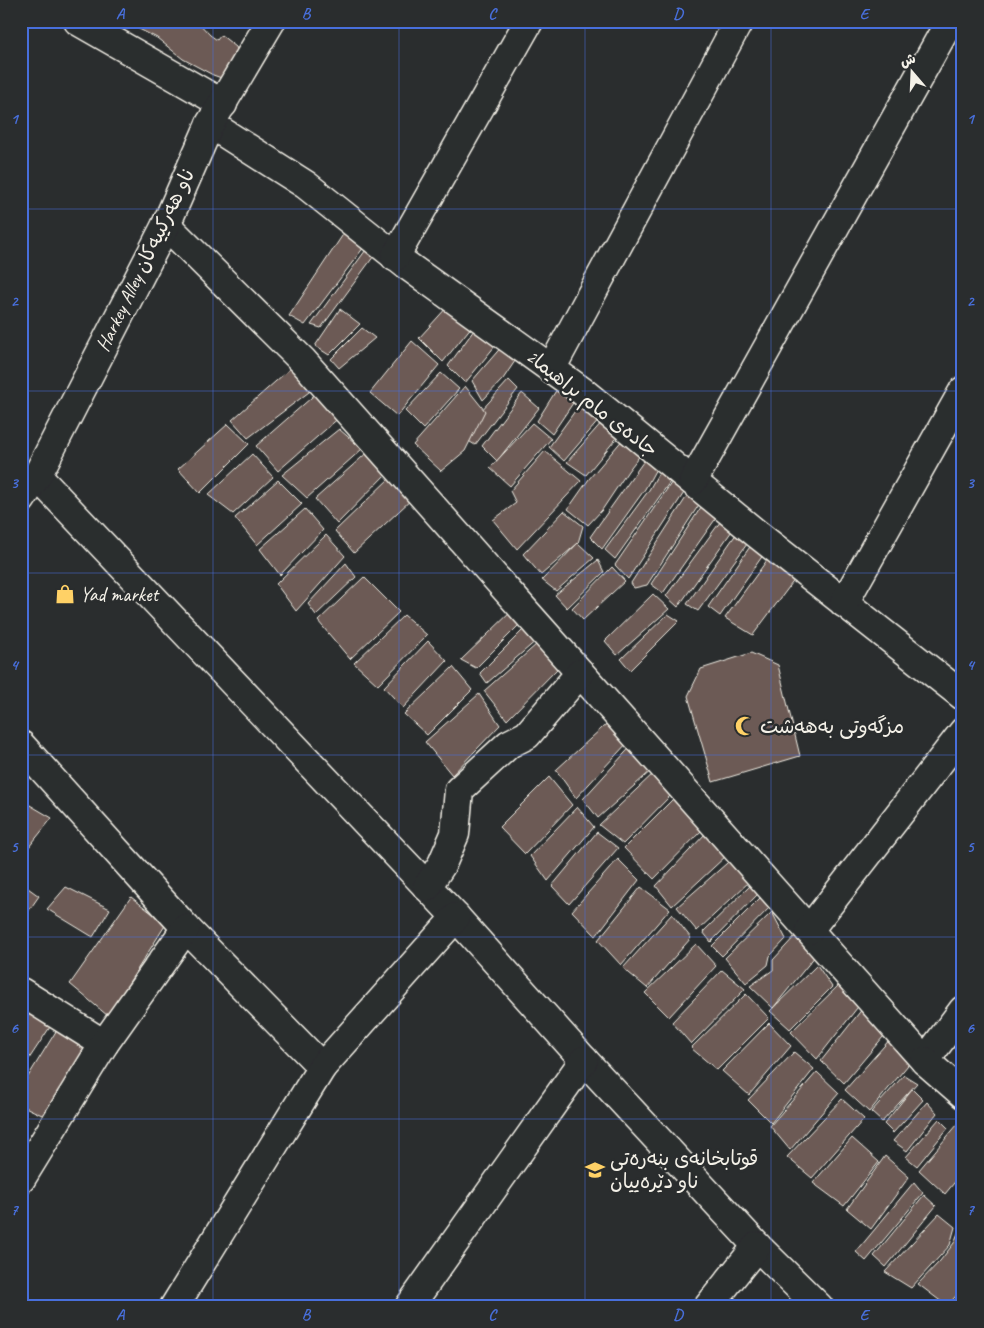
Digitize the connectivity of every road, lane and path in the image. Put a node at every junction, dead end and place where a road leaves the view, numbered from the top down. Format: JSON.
{"nodes":[{"id":1,"x":78,"y":21,"type":"edge"},
{"id":2,"x":271,"y":21,"type":"edge"},
{"id":3,"x":530,"y":21,"type":"edge"},
{"id":4,"x":739,"y":21,"type":"edge"},
{"id":5,"x":950,"y":21,"type":"edge"},
{"id":6,"x":216,"y":114,"type":"junction"},
{"id":7,"x":166,"y":224,"type":"junction"},
{"id":8,"x":395,"y":257,"type":"junction"},
{"id":9,"x":551,"y":369,"type":"junction"},
{"id":10,"x":963,"y":391,"type":"edge"},
{"id":11,"x":37,"y":476,"type":"junction"},
{"id":12,"x":693,"y":481,"type":"junction"},
{"id":13,"x":21,"y":500,"type":"edge"},
{"id":14,"x":844,"y":602,"type":"junction"},
{"id":15,"x":580,"y":673,"type":"junction"},
{"id":16,"x":963,"y":696,"type":"edge"},
{"id":17,"x":963,"y":732,"type":"edge"},
{"id":18,"x":21,"y":745,"type":"edge"},
{"id":19,"x":427,"y":887,"type":"junction"},
{"id":20,"x":456,"y":917,"type":"junction"},
{"id":21,"x":186,"y":928,"type":"junction"},
{"id":22,"x":809,"y":930,"type":"junction"},
{"id":23,"x":21,"y":992,"type":"edge"},
{"id":24,"x":963,"y":1010,"type":"edge"},
{"id":25,"x":104,"y":1044,"type":"junction"},
{"id":26,"x":584,"y":1060,"type":"junction"},
{"id":27,"x":924,"y":1061,"type":"junction"},
{"id":28,"x":322,"y":1067,"type":"junction"},
{"id":29,"x":963,"y":1094,"type":"edge"},
{"id":30,"x":21,"y":1179,"type":"edge"},
{"id":31,"x":757,"y":1246,"type":"junction"},
{"id":32,"x":174,"y":1307,"type":"edge"},
{"id":33,"x":409,"y":1307,"type":"edge"},
{"id":34,"x":708,"y":1307,"type":"edge"},
{"id":35,"x":819,"y":1307,"type":"edge"}],
"edges":[{"from":1,"to":6,"type":"street","name":"جادەی مام براهیما2"},
{"from":2,"to":6,"type":"street","name":"Harkey Alley ناو هەركييەكان"},
{"from":3,"to":8,"type":"street"},
{"from":4,"to":9,"type":"street"},
{"from":5,"to":12,"type":"street"},
{"from":6,"to":7,"type":"street","name":"Harkey Alley ناو هەركييەكان"},
{"from":6,"to":8,"type":"street","name":"جادەی مام براهیما2"},
{"from":7,"to":11,"type":"street","name":"Harkey Alley ناو هەركييەكان"},
{"from":7,"to":15,"type":"street"},
{"from":8,"to":9,"type":"street","name":"جادەی مام براهیما2"},
{"from":9,"to":12,"type":"street","name":"جادەی مام براهیما2"},
{"from":10,"to":14,"type":"street"},
{"from":11,"to":13,"type":"street","name":"Harkey Alley ناو هەركييەكان"},
{"from":11,"to":19,"type":"street"},
{"from":12,"to":14,"type":"street","name":"جادەی مام براهیما2"},
{"from":14,"to":16,"type":"street","name":"جادەی مام براهیما2"},
{"from":15,"to":19,"type":"street"},
{"from":15,"to":22,"type":"street"},
{"from":17,"to":22,"type":"street"},
{"from":18,"to":21,"type":"street"},
{"from":19,"to":20,"type":"street"},
{"from":20,"to":26,"type":"street"},
{"from":20,"to":28,"type":"street"},
{"from":21,"to":25,"type":"street"},
{"from":21,"to":28,"type":"street"},
{"from":22,"to":27,"type":"street"},
{"from":23,"to":25,"type":"street"},
{"from":24,"to":27,"type":"street"},
{"from":25,"to":30,"type":"street"},
{"from":26,"to":31,"type":"street"},
{"from":26,"to":33,"type":"street"},
{"from":27,"to":29,"type":"street"},
{"from":28,"to":32,"type":"street"},
{"from":31,"to":34,"type":"street"},
{"from":31,"to":35,"type":"street"}]}
